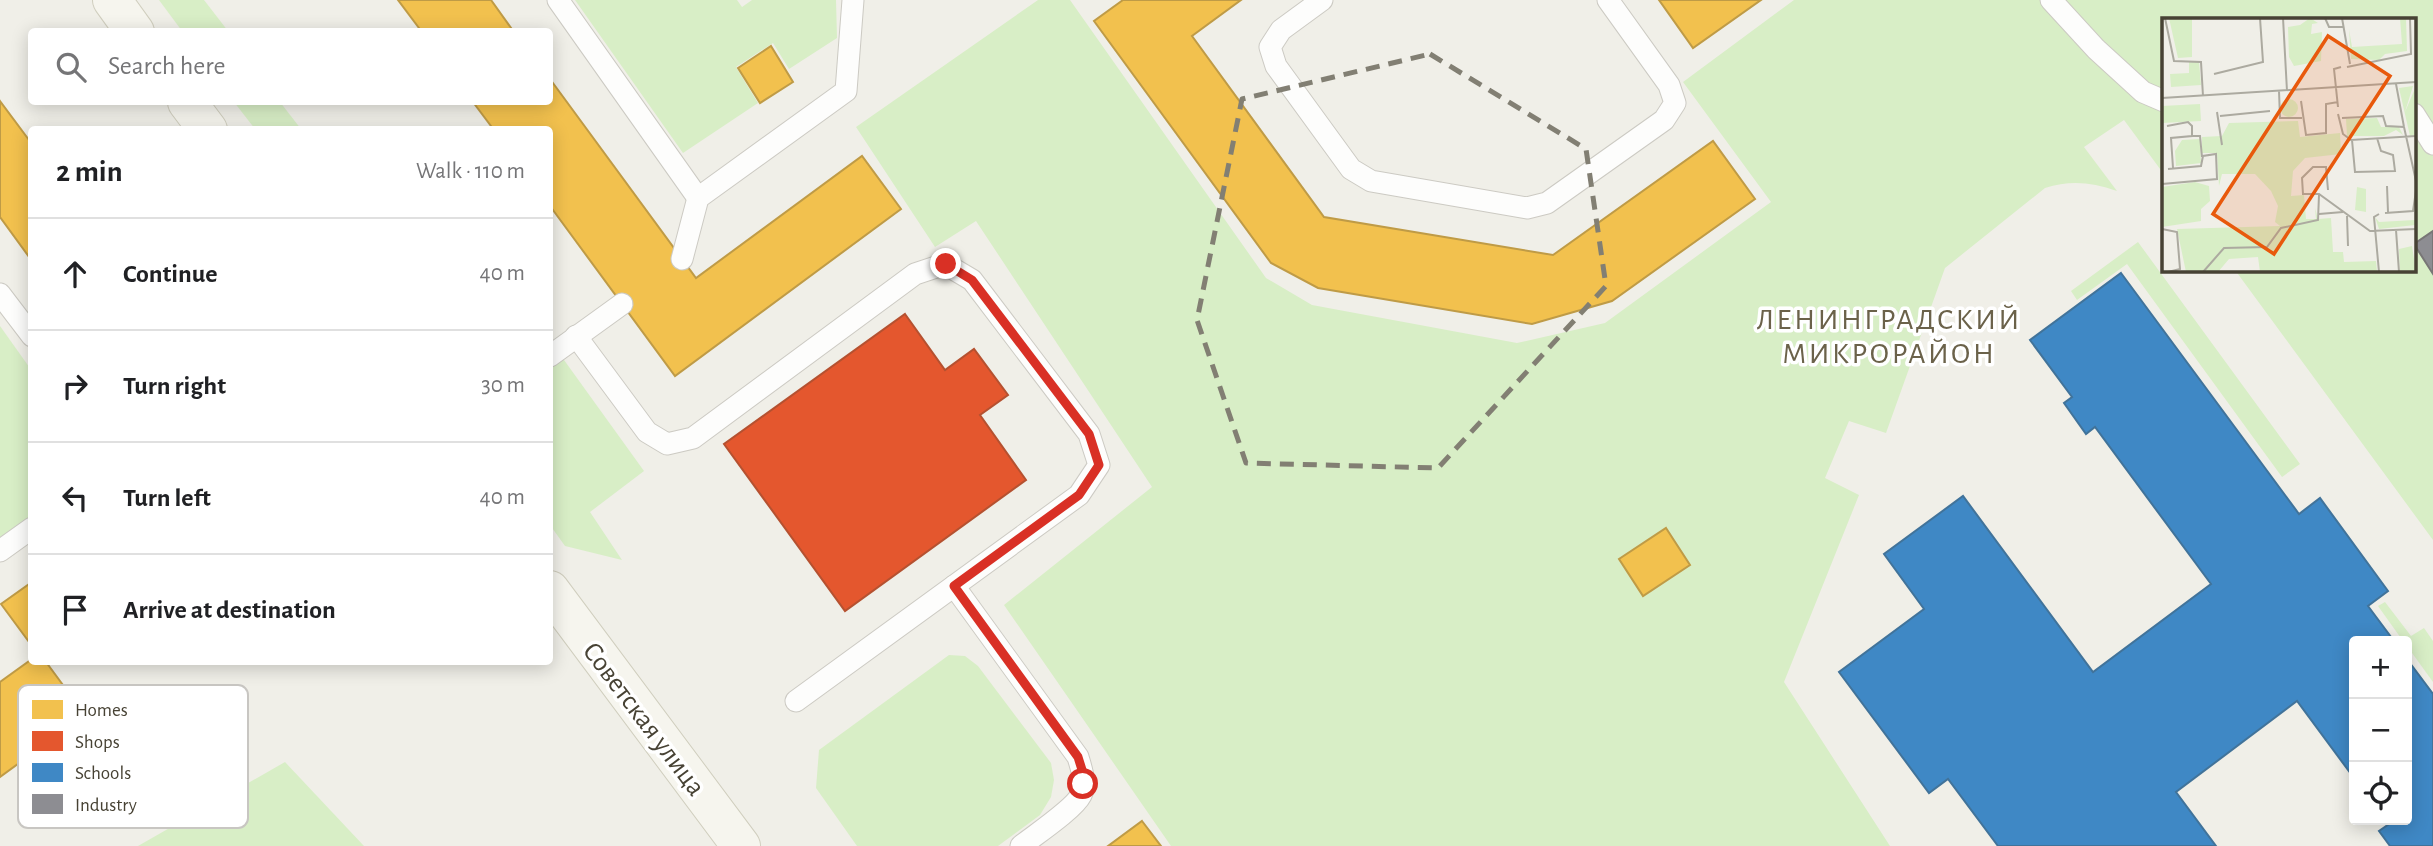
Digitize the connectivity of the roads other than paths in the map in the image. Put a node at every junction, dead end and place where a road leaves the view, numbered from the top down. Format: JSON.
{"nodes":[{"id":1,"x":112,"y":0,"type":"edge"},
{"id":2,"x":558,"y":0,"type":"edge"},
{"id":3,"x":853,"y":0,"type":"edge"},
{"id":4,"x":1322,"y":0,"type":"edge"},
{"id":5,"x":1608,"y":0,"type":"edge"},
{"id":6,"x":2051,"y":0,"type":"edge"},
{"id":7,"x":132,"y":28,"type":"edge"},
{"id":8,"x":2162,"y":100,"type":"edge"},
{"id":9,"x":189,"y":105,"type":"edge"},
{"id":10,"x":2416,"y":117,"type":"edge"},
{"id":11,"x":205,"y":126,"type":"edge"},
{"id":12,"x":2433,"y":144,"type":"edge"},
{"id":13,"x":698,"y":198,"type":"junction"},
{"id":14,"x":682,"y":259,"type":"dead end"},
{"id":15,"x":0,"y":295,"type":"edge"},
{"id":16,"x":622,"y":304,"type":"dead end"},
{"id":17,"x":28,"y":331,"type":"edge"},
{"id":18,"x":576,"y":336,"type":"junction"},
{"id":19,"x":553,"y":354,"type":"edge"},
{"id":20,"x":28,"y":531,"type":"edge"},
{"id":21,"x":0,"y":551,"type":"edge"},
{"id":22,"x":954,"y":586,"type":"junction"},
{"id":23,"x":553,"y":594,"type":"edge"},
{"id":24,"x":796,"y":702,"type":"dead end"},
{"id":25,"x":741,"y":846,"type":"edge"},
{"id":26,"x":1021,"y":846,"type":"edge"}],
"edges":[{"from":1,"to":7,"type":"street"},
{"from":2,"to":13,"type":"lane"},
{"from":3,"to":13,"type":"lane"},
{"from":4,"to":5,"type":"lane"},
{"from":6,"to":8,"type":"lane"},
{"from":9,"to":11,"type":"street"},
{"from":10,"to":12,"type":"lane"},
{"from":13,"to":14,"type":"lane"},
{"from":15,"to":17,"type":"lane"},
{"from":16,"to":18,"type":"lane"},
{"from":18,"to":19,"type":"lane"},
{"from":18,"to":22,"type":"lane"},
{"from":20,"to":21,"type":"lane"},
{"from":22,"to":24,"type":"lane"},
{"from":22,"to":26,"type":"lane"},
{"from":23,"to":25,"type":"street","name":"Советская улица"}]}
